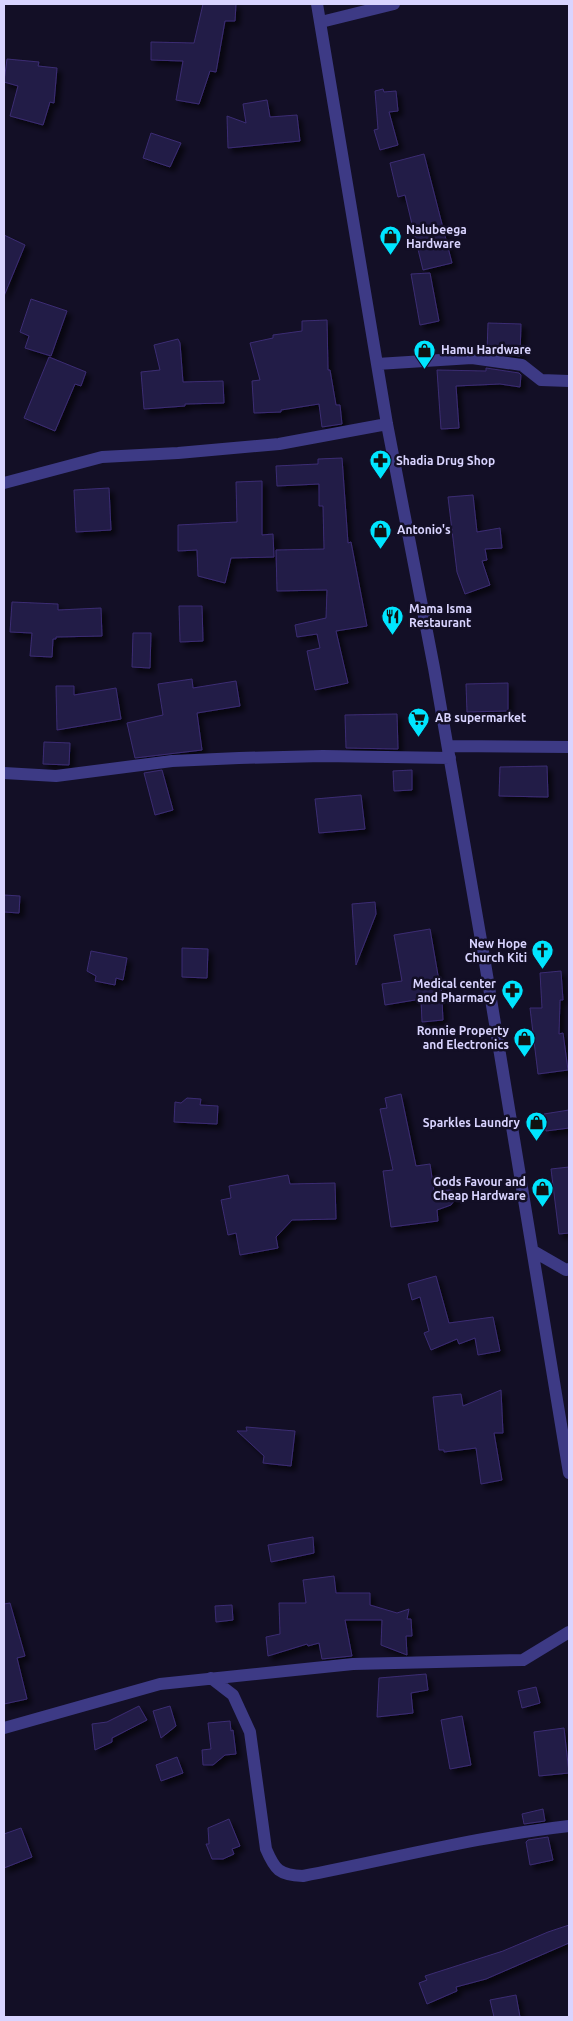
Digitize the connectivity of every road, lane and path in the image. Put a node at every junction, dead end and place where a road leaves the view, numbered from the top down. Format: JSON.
{"nodes":[{"id":1,"x":317,"y":4,"type":"edge"},
{"id":2,"x":394,"y":4,"type":"edge"},
{"id":3,"x":321,"y":22,"type":"junction"},
{"id":4,"x":377,"y":364,"type":"junction"},
{"id":5,"x":569,"y":381,"type":"edge"},
{"id":6,"x":387,"y":424,"type":"junction"},
{"id":7,"x":4,"y":483,"type":"edge"},
{"id":8,"x":569,"y":747,"type":"edge"},
{"id":9,"x":449,"y":752,"type":"junction"},
{"id":10,"x":4,"y":773,"type":"edge"},
{"id":11,"x":533,"y":1251,"type":"junction"},
{"id":12,"x":569,"y":1269,"type":"edge"},
{"id":13,"x":569,"y":1473,"type":"edge"},
{"id":14,"x":569,"y":1632,"type":"edge"},
{"id":15,"x":211,"y":1678,"type":"junction"},
{"id":16,"x":4,"y":1728,"type":"edge"},
{"id":17,"x":569,"y":1826,"type":"edge"}],
"edges":[{"from":1,"to":3,"type":"street"},
{"from":2,"to":3,"type":"street"},
{"from":3,"to":4,"type":"street"},
{"from":4,"to":5,"type":"street"},
{"from":4,"to":6,"type":"street"},
{"from":6,"to":7,"type":"street"},
{"from":6,"to":9,"type":"street"},
{"from":8,"to":9,"type":"street"},
{"from":9,"to":10,"type":"street"},
{"from":9,"to":11,"type":"street"},
{"from":11,"to":12,"type":"street"},
{"from":11,"to":13,"type":"street"},
{"from":14,"to":15,"type":"street"},
{"from":15,"to":16,"type":"street"},
{"from":15,"to":17,"type":"street"}]}
